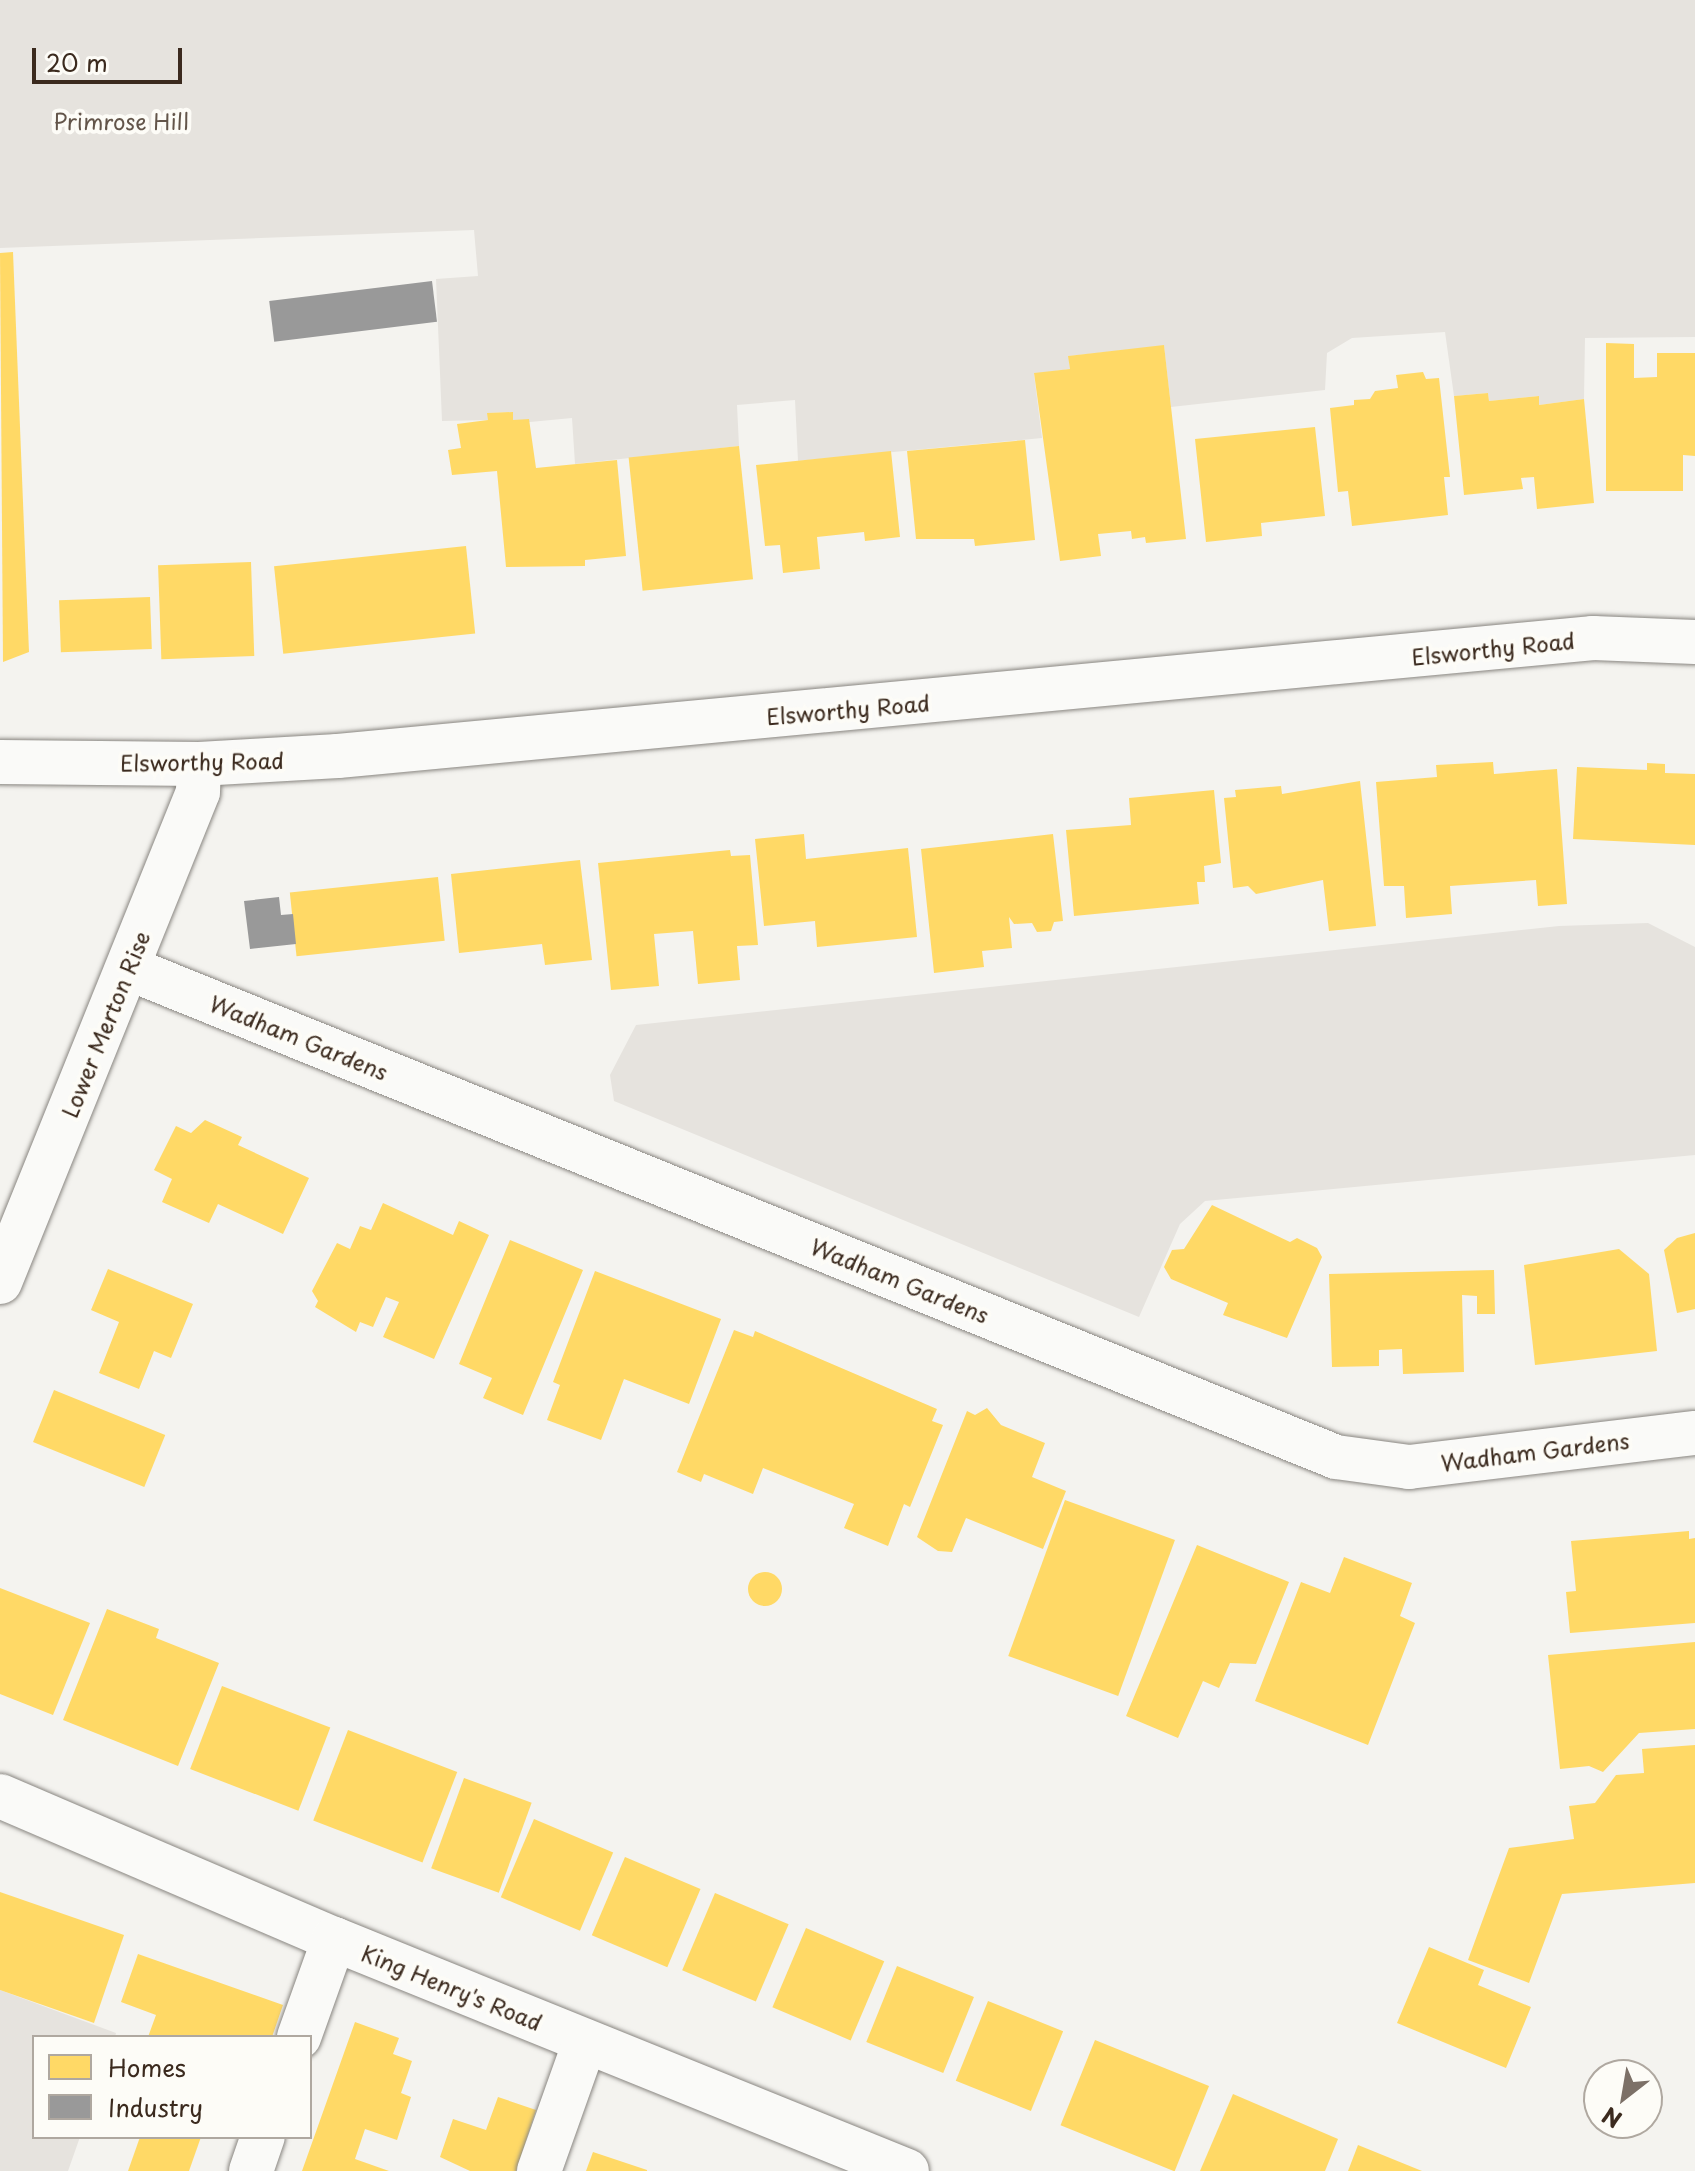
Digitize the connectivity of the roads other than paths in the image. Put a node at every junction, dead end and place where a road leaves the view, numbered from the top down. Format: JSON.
{"nodes":[{"id":1,"x":1695,"y":642,"type":"edge"},
{"id":2,"x":0,"y":762,"type":"edge"},
{"id":3,"x":199,"y":764,"type":"junction"},
{"id":4,"x":128,"y":968,"type":"junction"},
{"id":5,"x":0,"y":1282,"type":"edge"},
{"id":6,"x":1695,"y":1433,"type":"edge"},
{"id":7,"x":0,"y":1796,"type":"edge"},
{"id":8,"x":334,"y":1939,"type":"junction"},
{"id":9,"x":300,"y":2035,"type":"edge"},
{"id":10,"x":585,"y":2042,"type":"junction"},
{"id":11,"x":262,"y":2139,"type":"edge"},
{"id":12,"x":251,"y":2171,"type":"edge"},
{"id":13,"x":539,"y":2171,"type":"edge"},
{"id":14,"x":907,"y":2171,"type":"edge"}],
"edges":[{"from":1,"to":3,"type":"street","name":"Elsworthy Road"},
{"from":2,"to":3,"type":"street","name":"Elsworthy Road"},
{"from":3,"to":4,"type":"street","name":"Lower Merton Rise"},
{"from":4,"to":5,"type":"street","name":"Lower Merton Rise"},
{"from":4,"to":6,"type":"street","name":"Wadham Gardens"},
{"from":7,"to":8,"type":"street","name":"King Henry's Road"},
{"from":8,"to":9,"type":"street"},
{"from":8,"to":10,"type":"street","name":"King Henry's Road"},
{"from":10,"to":13,"type":"street"},
{"from":10,"to":14,"type":"street","name":"King Henry's Road"},
{"from":11,"to":12,"type":"street"}]}
